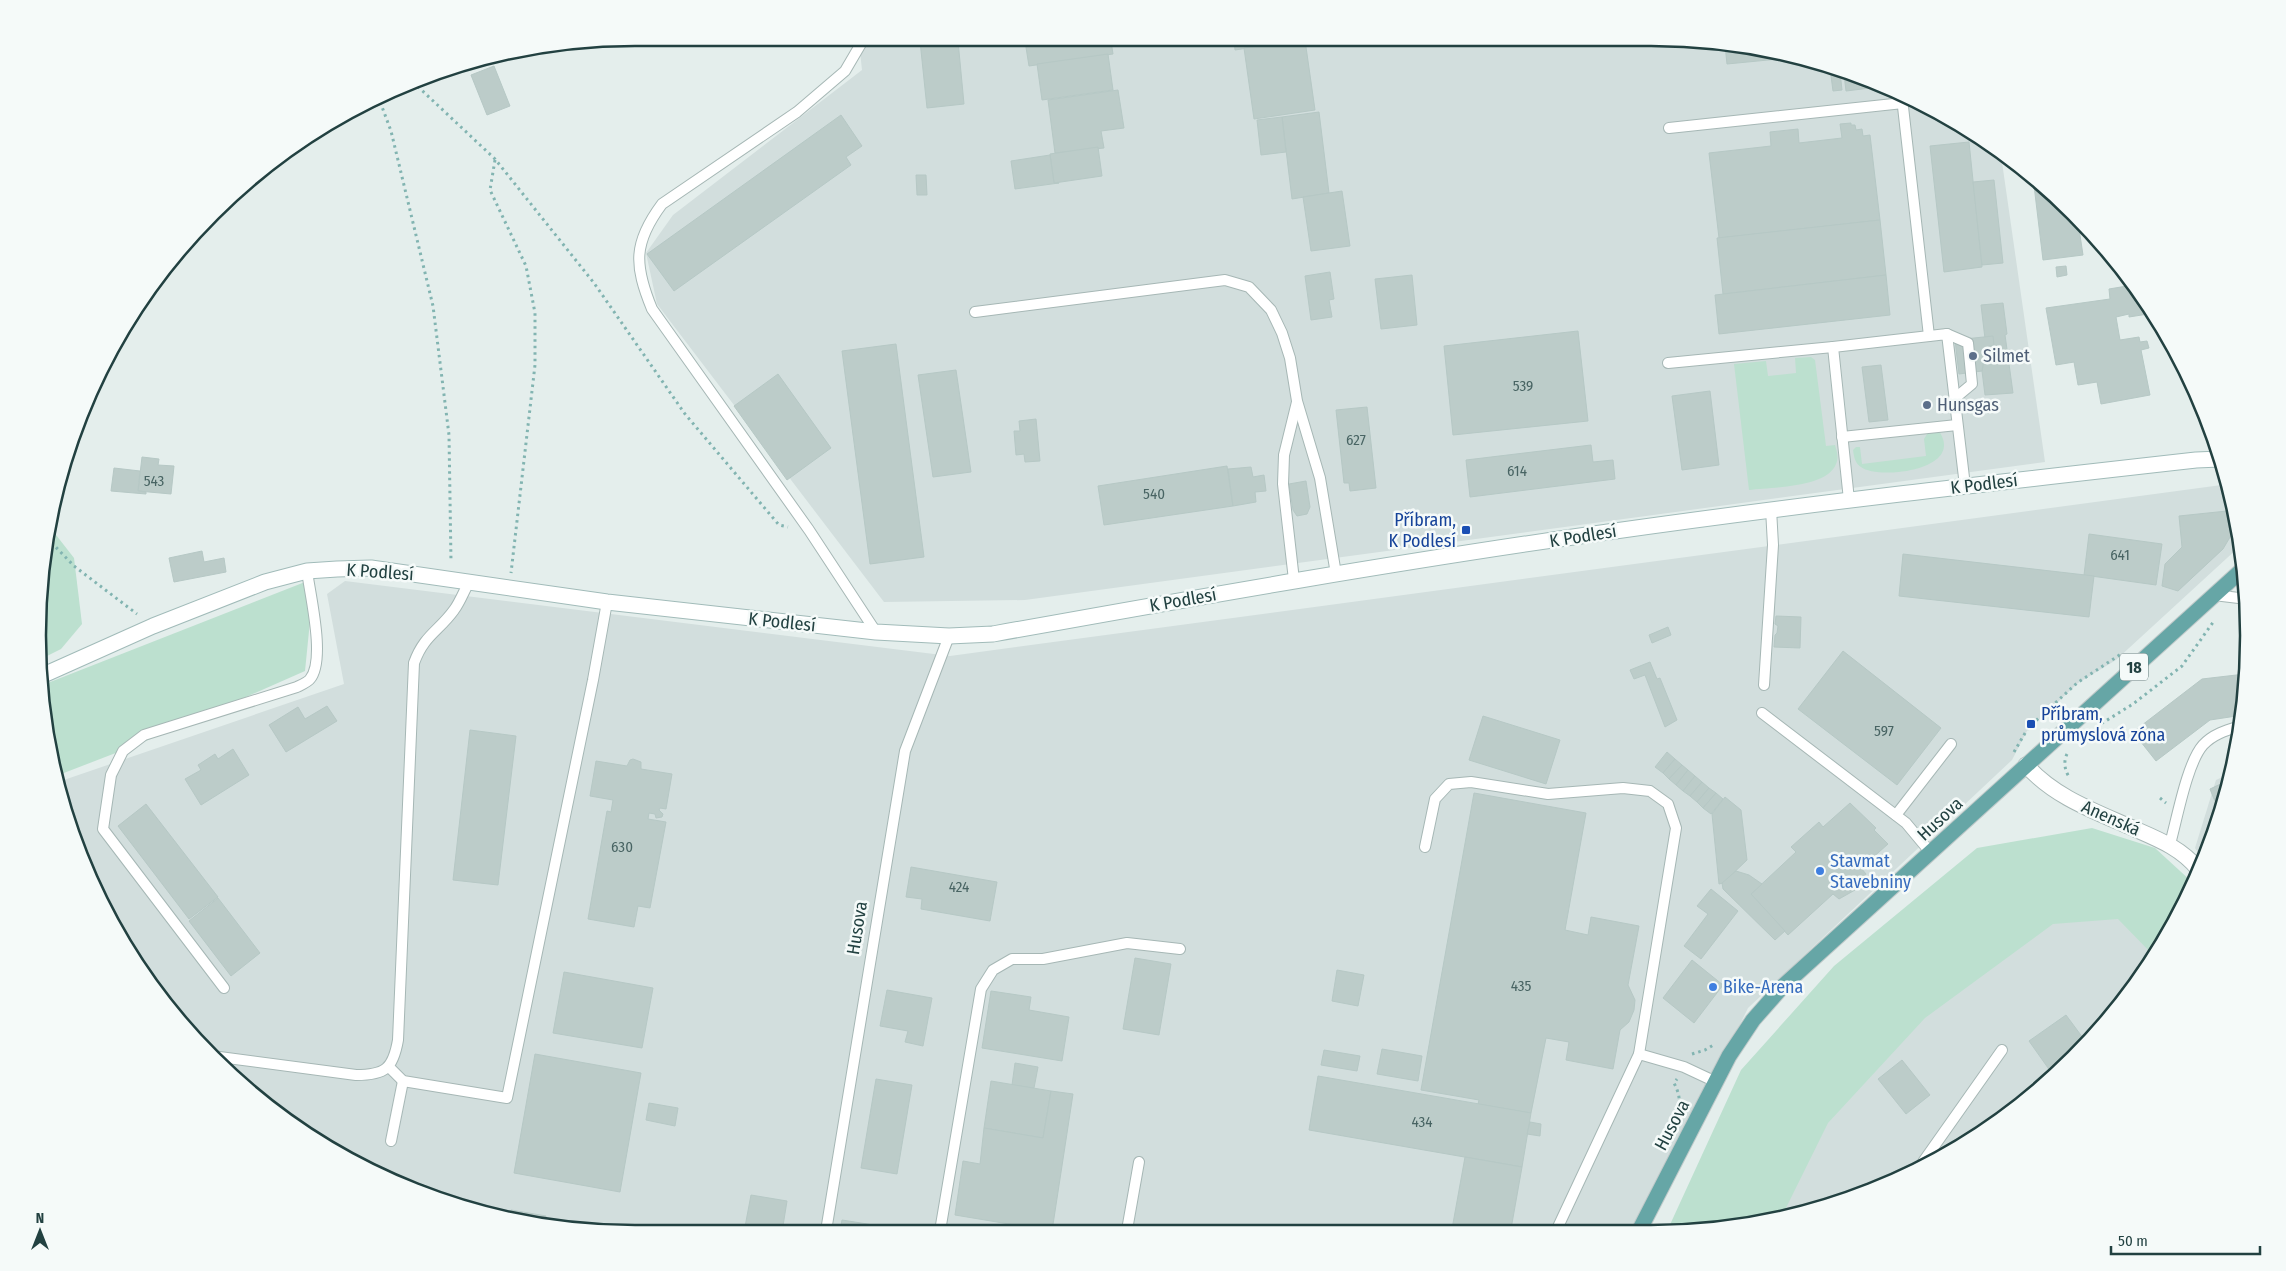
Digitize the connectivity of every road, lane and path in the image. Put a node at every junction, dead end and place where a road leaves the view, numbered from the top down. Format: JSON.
{"nodes":[{"id":1,"x":860,"y":46,"type":"edge"},
{"id":2,"x":419,"y":88,"type":"edge"},
{"id":3,"x":1897,"y":101,"type":"edge"},
{"id":4,"x":1902,"y":103,"type":"edge"},
{"id":5,"x":381,"y":104,"type":"edge"},
{"id":6,"x":1669,"y":128,"type":"dead end"},
{"id":7,"x":495,"y":159,"type":"junction"},
{"id":8,"x":975,"y":312,"type":"dead end"},
{"id":9,"x":1947,"y":334,"type":"junction"},
{"id":10,"x":1929,"y":336,"type":"junction"},
{"id":11,"x":1833,"y":346,"type":"junction"},
{"id":12,"x":1668,"y":363,"type":"dead end"},
{"id":13,"x":1954,"y":399,"type":"junction"},
{"id":14,"x":1297,"y":401,"type":"junction"},
{"id":15,"x":1957,"y":425,"type":"junction"},
{"id":16,"x":1842,"y":437,"type":"junction"},
{"id":17,"x":2212,"y":460,"type":"edge"},
{"id":18,"x":1965,"y":486,"type":"junction"},
{"id":19,"x":1850,"y":500,"type":"junction"},
{"id":20,"x":1771,"y":510,"type":"junction"},
{"id":21,"x":809,"y":530,"type":"junction"},
{"id":22,"x":53,"y":545,"type":"edge"},
{"id":23,"x":307,"y":571,"type":"junction"},
{"id":24,"x":1336,"y":574,"type":"junction"},
{"id":25,"x":2236,"y":574,"type":"edge"},
{"id":26,"x":451,"y":579,"type":"junction"},
{"id":27,"x":1294,"y":580,"type":"junction"},
{"id":28,"x":469,"y":582,"type":"junction"},
{"id":29,"x":510,"y":588,"type":"junction"},
{"id":30,"x":2214,"y":595,"type":"junction"},
{"id":31,"x":2238,"y":598,"type":"edge"},
{"id":32,"x":607,"y":602,"type":"junction"},
{"id":33,"x":2238,"y":603,"type":"edge"},
{"id":34,"x":153,"y":626,"type":"junction"},
{"id":35,"x":876,"y":632,"type":"junction"},
{"id":36,"x":949,"y":636,"type":"junction"},
{"id":37,"x":48,"y":673,"type":"edge"},
{"id":38,"x":1764,"y":685,"type":"dead end"},
{"id":39,"x":1762,"y":713,"type":"dead end"},
{"id":40,"x":2094,"y":729,"type":"dead end"},
{"id":41,"x":2232,"y":729,"type":"edge"},
{"id":42,"x":1951,"y":744,"type":"dead end"},
{"id":43,"x":2067,"y":752,"type":"dead end"},
{"id":44,"x":2026,"y":765,"type":"junction"},
{"id":45,"x":2075,"y":783,"type":"dead end"},
{"id":46,"x":2160,"y":798,"type":"dead end"},
{"id":47,"x":2167,"y":804,"type":"dead end"},
{"id":48,"x":1896,"y":815,"type":"junction"},
{"id":49,"x":2170,"y":844,"type":"junction"},
{"id":50,"x":1426,"y":846,"type":"dead end"},
{"id":51,"x":1931,"y":854,"type":"junction"},
{"id":52,"x":2193,"y":865,"type":"edge"},
{"id":53,"x":1180,"y":950,"type":"dead end"},
{"id":54,"x":224,"y":988,"type":"dead end"},
{"id":55,"x":2002,"y":1050,"type":"dead end"},
{"id":56,"x":1639,"y":1054,"type":"junction"},
{"id":57,"x":225,"y":1058,"type":"edge"},
{"id":58,"x":390,"y":1067,"type":"junction"},
{"id":59,"x":403,"y":1081,"type":"junction"},
{"id":60,"x":1716,"y":1082,"type":"junction"},
{"id":61,"x":391,"y":1140,"type":"dead end"},
{"id":62,"x":1929,"y":1154,"type":"edge"},
{"id":63,"x":1139,"y":1162,"type":"dead end"},
{"id":64,"x":827,"y":1225,"type":"edge"},
{"id":65,"x":941,"y":1225,"type":"edge"},
{"id":66,"x":1128,"y":1225,"type":"edge"},
{"id":67,"x":1559,"y":1225,"type":"edge"},
{"id":68,"x":1642,"y":1225,"type":"edge"}],
"edges":[{"from":1,"to":21,"type":"lane"},
{"from":2,"to":7,"type":"path"},
{"from":3,"to":6,"type":"lane"},
{"from":4,"to":10,"type":"lane"},
{"from":5,"to":26,"type":"path"},
{"from":7,"to":21,"type":"path"},
{"from":7,"to":29,"type":"path"},
{"from":8,"to":14,"type":"lane"},
{"from":9,"to":10,"type":"lane"},
{"from":9,"to":13,"type":"lane"},
{"from":9,"to":13,"type":"lane"},
{"from":10,"to":11,"type":"lane"},
{"from":11,"to":12,"type":"lane"},
{"from":11,"to":16,"type":"lane"},
{"from":13,"to":15,"type":"lane"},
{"from":14,"to":24,"type":"lane"},
{"from":14,"to":27,"type":"lane"},
{"from":15,"to":16,"type":"lane"},
{"from":15,"to":18,"type":"lane"},
{"from":16,"to":19,"type":"lane"},
{"from":17,"to":18,"type":"street","name":"K Podlesí"},
{"from":18,"to":19,"type":"street","name":"K Podlesí"},
{"from":19,"to":20,"type":"street","name":"K Podlesí"},
{"from":20,"to":24,"type":"street","name":"K Podlesí"},
{"from":20,"to":38,"type":"lane"},
{"from":21,"to":35,"type":"lane"},
{"from":22,"to":34,"type":"path"},
{"from":23,"to":26,"type":"street","name":"K Podlesí"},
{"from":23,"to":34,"type":"street","name":"K Podlesí"},
{"from":23,"to":54,"type":"lane"},
{"from":24,"to":27,"type":"street","name":"K Podlesí"},
{"from":25,"to":30,"type":"main road","name":"Husova","number":"18"},
{"from":26,"to":28,"type":"street","name":"K Podlesí"},
{"from":27,"to":36,"type":"street","name":"K Podlesí"},
{"from":28,"to":29,"type":"street","name":"K Podlesí"},
{"from":28,"to":58,"type":"lane"},
{"from":29,"to":32,"type":"street","name":"K Podlesí"},
{"from":30,"to":31,"type":"lane"},
{"from":30,"to":44,"type":"main road","name":"Husova","number":"18"},
{"from":32,"to":35,"type":"street","name":"K Podlesí"},
{"from":32,"to":59,"type":"lane"},
{"from":33,"to":40,"type":"path"},
{"from":34,"to":37,"type":"street","name":"K Podlesí"},
{"from":35,"to":36,"type":"street","name":"K Podlesí"},
{"from":36,"to":64,"type":"lane","name":"Husova"},
{"from":39,"to":48,"type":"lane"},
{"from":41,"to":49,"type":"lane"},
{"from":42,"to":48,"type":"lane"},
{"from":43,"to":45,"type":"path"},
{"from":44,"to":49,"type":"street","name":"Anenská"},
{"from":44,"to":51,"type":"main road","name":"Husova","number":"18"},
{"from":46,"to":47,"type":"path"},
{"from":48,"to":51,"type":"lane"},
{"from":49,"to":52,"type":"street","name":"Anenská"},
{"from":50,"to":56,"type":"lane"},
{"from":51,"to":60,"type":"main road","name":"Husova","number":"18"},
{"from":53,"to":65,"type":"lane"},
{"from":55,"to":62,"type":"lane"},
{"from":56,"to":60,"type":"lane"},
{"from":56,"to":67,"type":"lane"},
{"from":57,"to":58,"type":"lane"},
{"from":58,"to":59,"type":"lane"},
{"from":59,"to":61,"type":"lane"},
{"from":60,"to":68,"type":"main road","name":"Husova","number":"18"},
{"from":63,"to":66,"type":"lane"}]}
